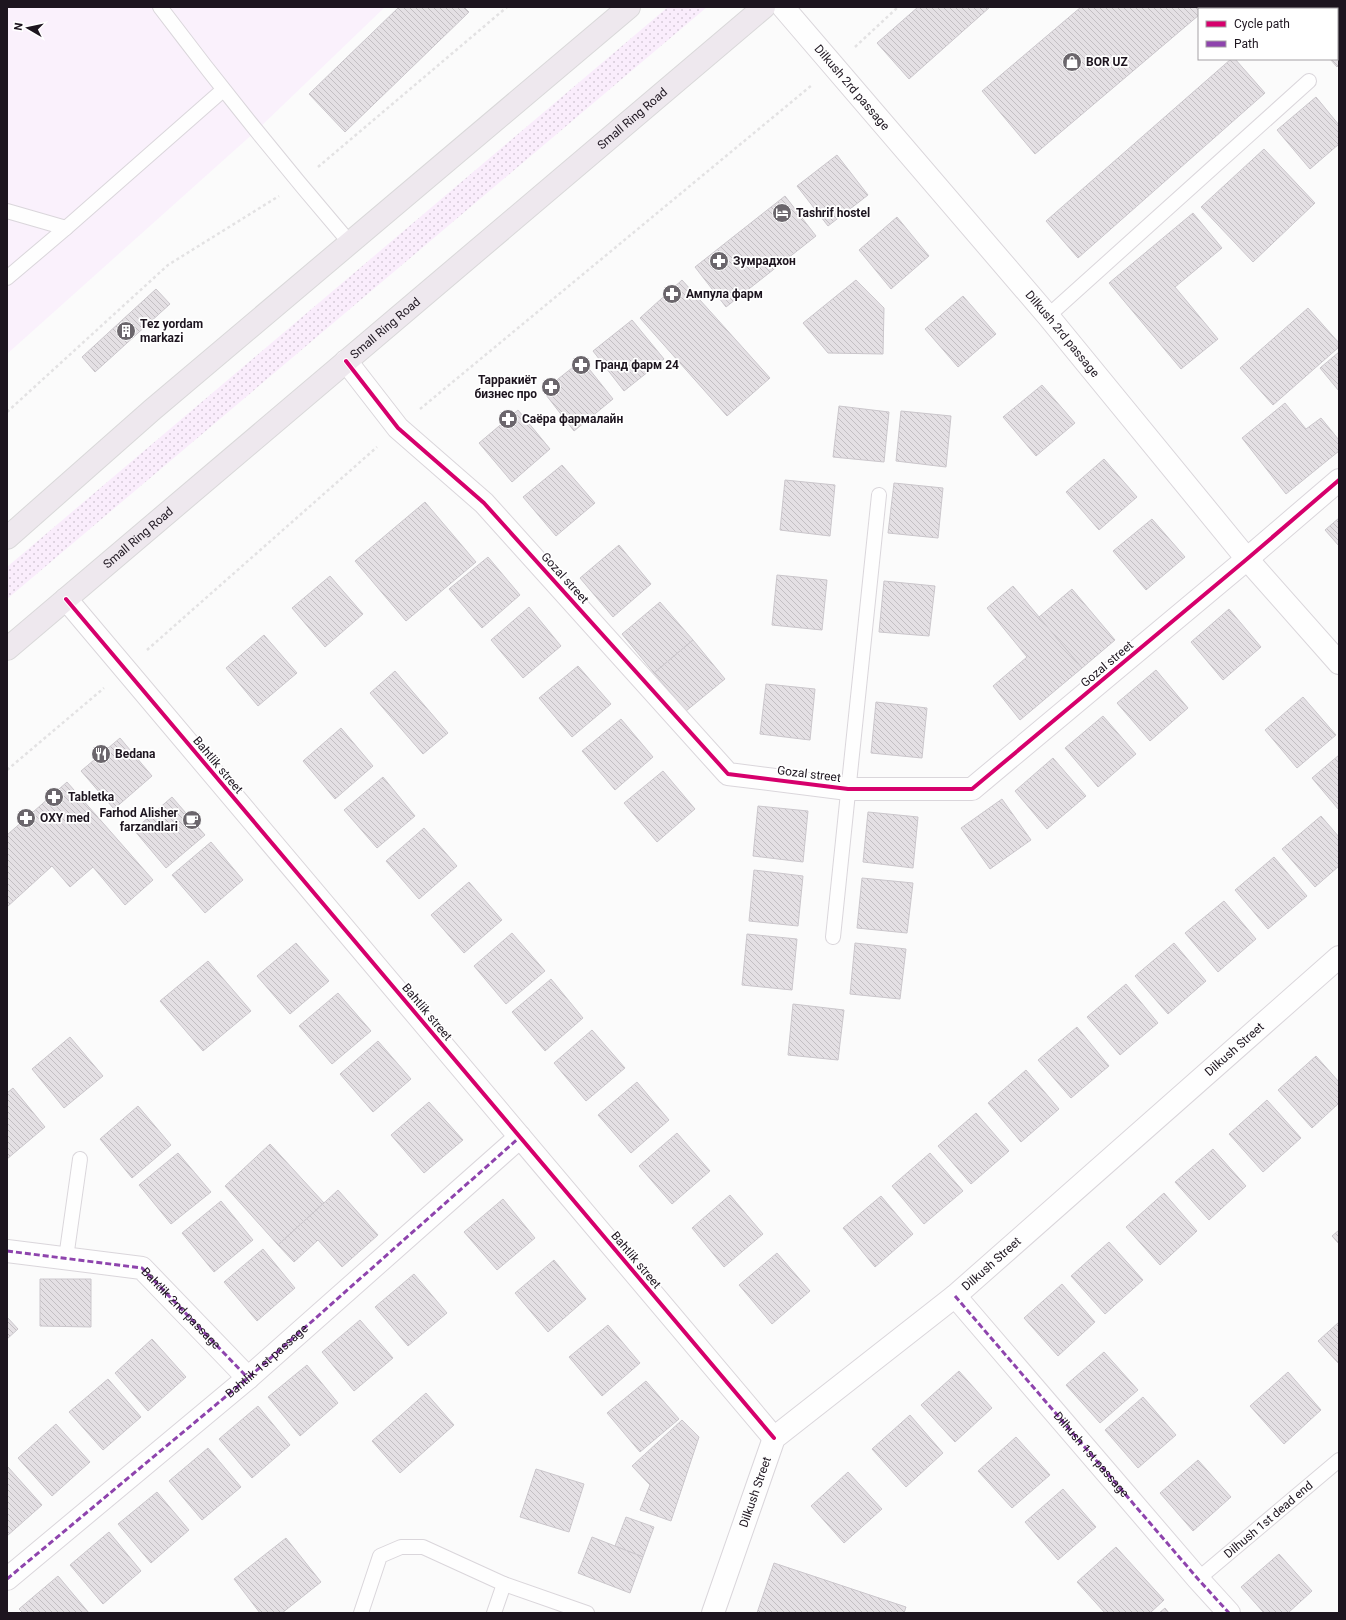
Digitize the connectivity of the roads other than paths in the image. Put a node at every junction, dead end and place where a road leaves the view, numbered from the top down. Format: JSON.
{"nodes":[{"id":1,"x":160,"y":7,"type":"edge"},
{"id":2,"x":629,"y":7,"type":"edge"},
{"id":3,"x":764,"y":7,"type":"edge"},
{"id":4,"x":783,"y":7,"type":"edge"},
{"id":5,"x":1309,"y":81,"type":"dead end"},
{"id":6,"x":223,"y":90,"type":"junction"},
{"id":7,"x":7,"y":211,"type":"edge"},
{"id":8,"x":66,"y":228,"type":"junction"},
{"id":9,"x":350,"y":243,"type":"junction"},
{"id":10,"x":7,"y":278,"type":"edge"},
{"id":11,"x":1048,"y":316,"type":"junction"},
{"id":12,"x":346,"y":361,"type":"junction"},
{"id":13,"x":1339,"y":480,"type":"edge"},
{"id":14,"x":879,"y":495,"type":"dead end"},
{"id":15,"x":7,"y":538,"type":"edge"},
{"id":16,"x":1248,"y":559,"type":"junction"},
{"id":17,"x":66,"y":599,"type":"junction"},
{"id":18,"x":7,"y":649,"type":"edge"},
{"id":19,"x":1339,"y":663,"type":"edge"},
{"id":20,"x":848,"y":789,"type":"junction"},
{"id":21,"x":833,"y":937,"type":"dead end"},
{"id":22,"x":1339,"y":957,"type":"edge"},
{"id":23,"x":520,"y":1137,"type":"junction"},
{"id":24,"x":80,"y":1159,"type":"dead end"},
{"id":25,"x":7,"y":1251,"type":"edge"},
{"id":26,"x":66,"y":1258,"type":"junction"},
{"id":27,"x":955,"y":1296,"type":"junction"},
{"id":28,"x":248,"y":1378,"type":"junction"},
{"id":29,"x":774,"y":1438,"type":"junction"},
{"id":30,"x":1339,"y":1460,"type":"edge"},
{"id":31,"x":7,"y":1579,"type":"edge"},
{"id":32,"x":1198,"y":1579,"type":"junction"},
{"id":33,"x":504,"y":1584,"type":"junction"},
{"id":34,"x":361,"y":1613,"type":"edge"},
{"id":35,"x":494,"y":1613,"type":"edge"},
{"id":36,"x":588,"y":1613,"type":"edge"},
{"id":37,"x":713,"y":1613,"type":"edge"},
{"id":38,"x":1229,"y":1613,"type":"edge"}],
"edges":[{"from":1,"to":6,"type":"lane"},
{"from":2,"to":9,"type":"highway"},
{"from":3,"to":12,"type":"highway","name":"Small Ring Road"},
{"from":4,"to":11,"type":"street","name":"Dilkush 2rd passage"},
{"from":5,"to":11,"type":"lane"},
{"from":6,"to":8,"type":"lane"},
{"from":6,"to":9,"type":"lane"},
{"from":7,"to":8,"type":"lane"},
{"from":8,"to":10,"type":"lane"},
{"from":9,"to":15,"type":"highway"},
{"from":11,"to":16,"type":"street","name":"Dilkush 2rd passage"},
{"from":12,"to":17,"type":"highway","name":"Small Ring Road"},
{"from":12,"to":20,"type":"street","name":"Gozal street"},
{"from":13,"to":16,"type":"street","name":"Gozal street"},
{"from":14,"to":20,"type":"lane","name":"Gozal street"},
{"from":16,"to":19,"type":"street","name":"Dilkush 2rd passage"},
{"from":16,"to":20,"type":"street","name":"Gozal street"},
{"from":17,"to":18,"type":"highway","name":"Small Ring Road"},
{"from":17,"to":23,"type":"street","name":"Bahtlik street"},
{"from":20,"to":21,"type":"lane","name":"Gozal street"},
{"from":22,"to":27,"type":"street","name":"Dilkush Street"},
{"from":23,"to":28,"type":"street","name":"Bahtlik 1st passage"},
{"from":23,"to":29,"type":"street","name":"Bahtlik street"},
{"from":24,"to":26,"type":"lane"},
{"from":25,"to":26,"type":"street","name":"Bahtlik 2nd passage"},
{"from":26,"to":28,"type":"street","name":"Bahtlik 2nd passage"},
{"from":27,"to":29,"type":"street","name":"Dilkush Street"},
{"from":27,"to":32,"type":"street","name":"Dilhush 1st passage"},
{"from":28,"to":31,"type":"street","name":"Bahtlik 1st passage"},
{"from":29,"to":37,"type":"street","name":"Dilkush Street"},
{"from":30,"to":32,"type":"lane","name":"Dilhush 1st dead end"},
{"from":32,"to":38,"type":"street","name":"Dilhush 1st passage"},
{"from":33,"to":34,"type":"lane"},
{"from":33,"to":35,"type":"lane"},
{"from":33,"to":36,"type":"lane"}]}
